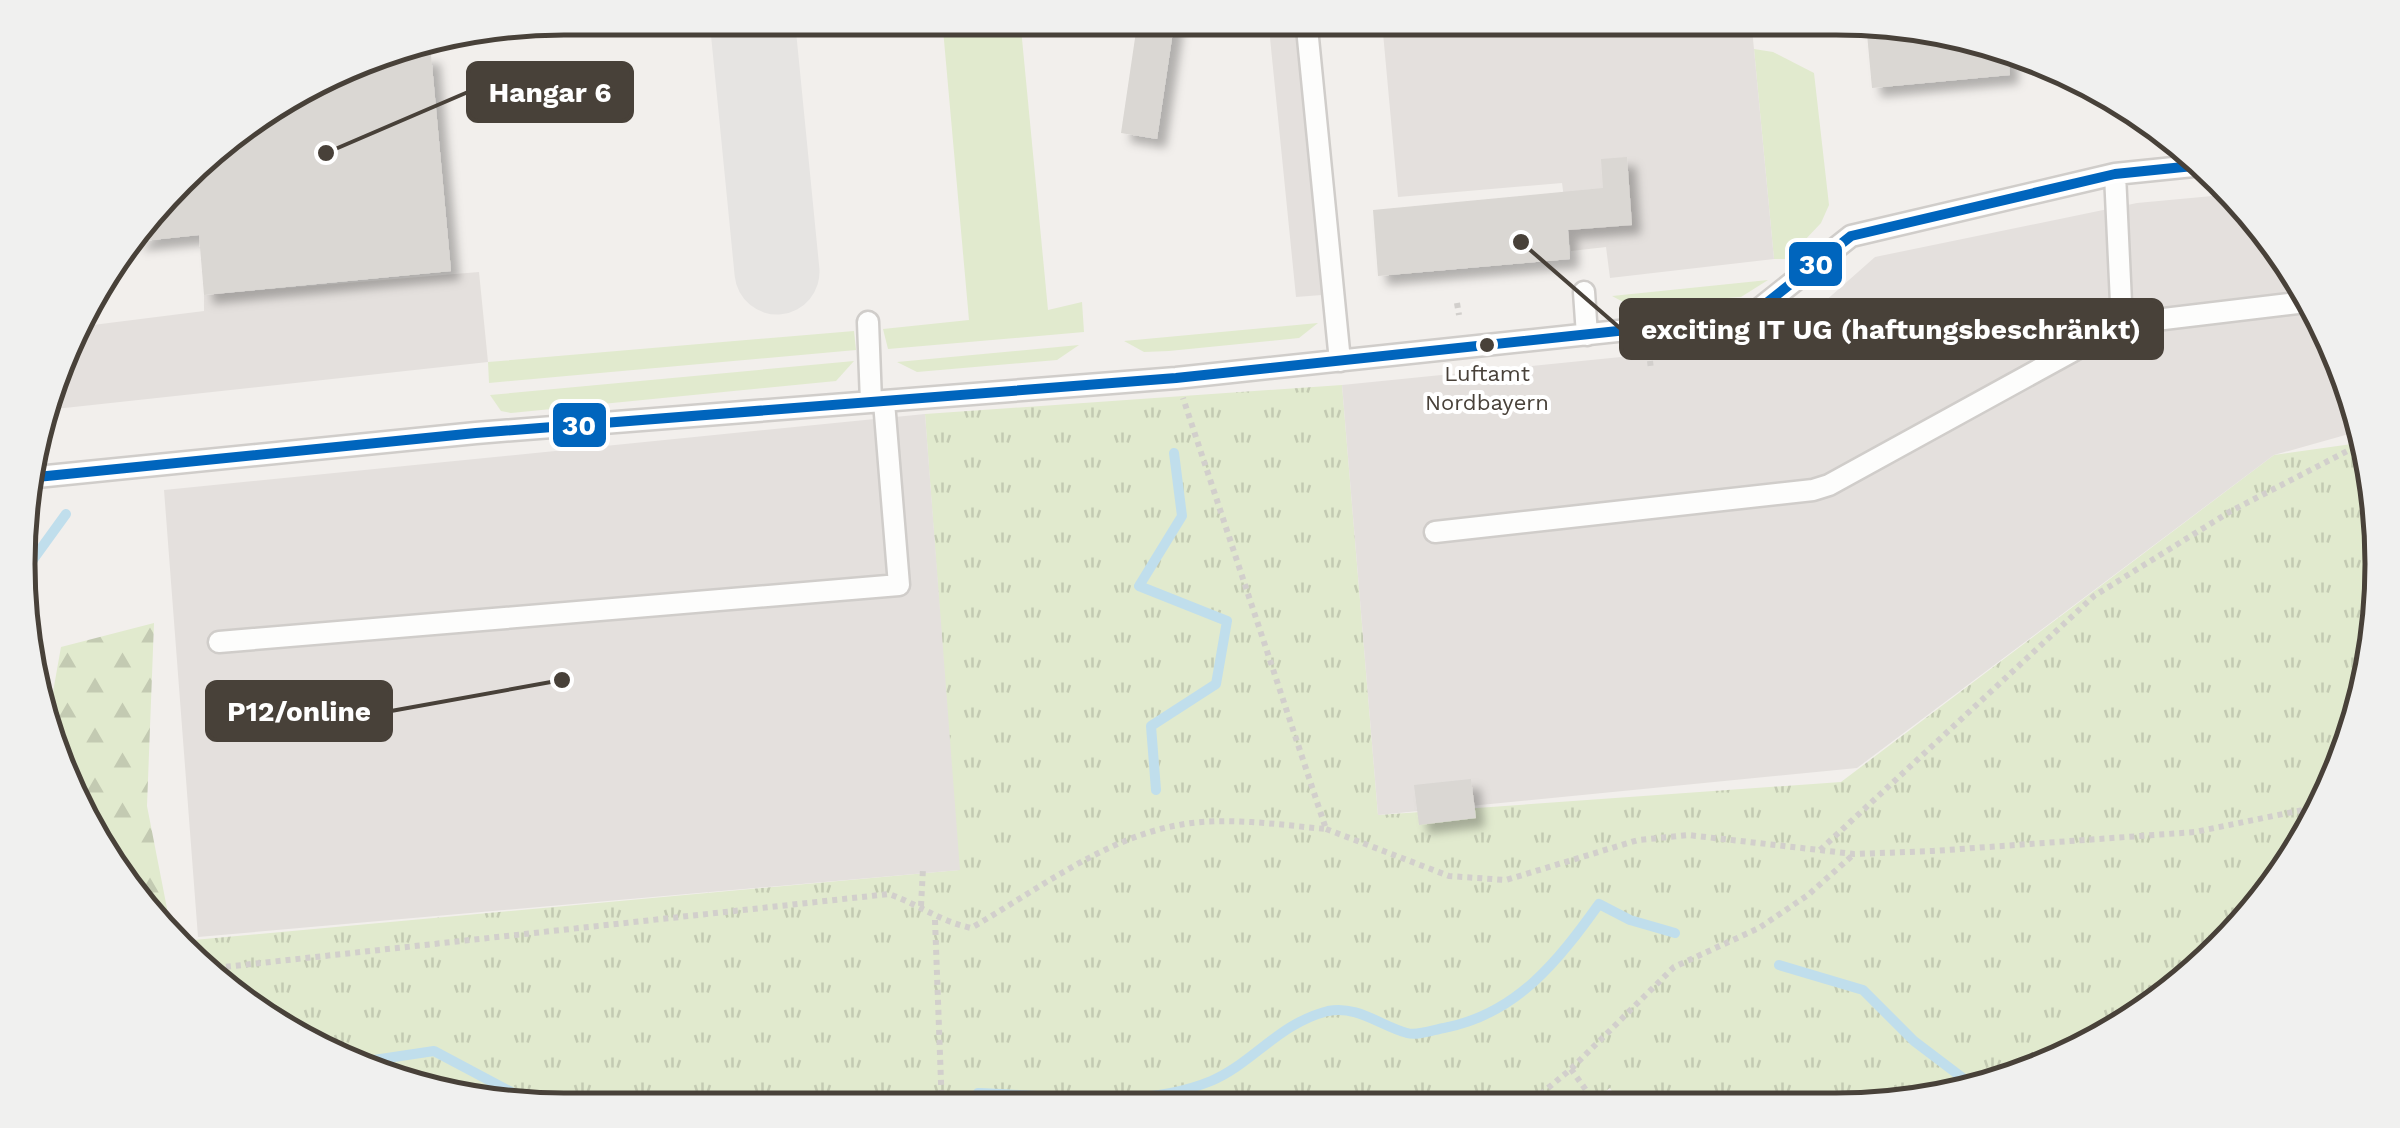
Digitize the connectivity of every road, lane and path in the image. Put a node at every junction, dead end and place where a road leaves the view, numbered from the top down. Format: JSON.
{"nodes":[{"id":1,"x":1308,"y":35,"type":"edge"},
{"id":2,"x":2186,"y":167,"type":"edge"},
{"id":3,"x":2115,"y":174,"type":"junction"},
{"id":4,"x":1584,"y":292,"type":"dead end"},
{"id":5,"x":1457,"y":303,"type":"dead end"},
{"id":6,"x":2296,"y":303,"type":"edge"},
{"id":7,"x":1459,"y":315,"type":"dead end"},
{"id":8,"x":868,"y":322,"type":"dead end"},
{"id":9,"x":2122,"y":324,"type":"junction"},
{"id":10,"x":1587,"y":334,"type":"junction"},
{"id":11,"x":1340,"y":361,"type":"junction"},
{"id":12,"x":1176,"y":378,"type":"junction"},
{"id":13,"x":877,"y":402,"type":"junction"},
{"id":14,"x":2352,"y":449,"type":"edge"},
{"id":15,"x":43,"y":477,"type":"edge"},
{"id":16,"x":1435,"y":532,"type":"dead end"},
{"id":17,"x":219,"y":642,"type":"dead end"},
{"id":18,"x":2304,"y":810,"type":"edge"},
{"id":19,"x":1326,"y":829,"type":"junction"},
{"id":20,"x":1819,"y":850,"type":"junction"},
{"id":21,"x":1854,"y":854,"type":"junction"},
{"id":22,"x":923,"y":868,"type":"dead end"},
{"id":23,"x":920,"y":906,"type":"junction"},
{"id":24,"x":936,"y":920,"type":"junction"},
{"id":25,"x":222,"y":967,"type":"edge"},
{"id":26,"x":1571,"y":1069,"type":"junction"},
{"id":27,"x":941,"y":1093,"type":"edge"},
{"id":28,"x":1542,"y":1093,"type":"edge"},
{"id":29,"x":1589,"y":1093,"type":"edge"}],
"edges":[{"from":1,"to":11,"type":"lane"},
{"from":2,"to":3,"type":"lane"},
{"from":3,"to":9,"type":"lane"},
{"from":3,"to":10,"type":"lane"},
{"from":4,"to":10,"type":"lane"},
{"from":5,"to":7,"type":"path"},
{"from":6,"to":9,"type":"lane"},
{"from":8,"to":13,"type":"lane"},
{"from":9,"to":16,"type":"lane"},
{"from":10,"to":11,"type":"lane"},
{"from":11,"to":12,"type":"lane"},
{"from":12,"to":13,"type":"lane"},
{"from":12,"to":19,"type":"path"},
{"from":13,"to":15,"type":"lane"},
{"from":13,"to":17,"type":"lane"},
{"from":14,"to":20,"type":"path"},
{"from":18,"to":21,"type":"path"},
{"from":19,"to":20,"type":"path"},
{"from":19,"to":24,"type":"path"},
{"from":20,"to":21,"type":"path"},
{"from":21,"to":26,"type":"path"},
{"from":22,"to":23,"type":"path"},
{"from":23,"to":24,"type":"path"},
{"from":23,"to":25,"type":"path"},
{"from":24,"to":27,"type":"path"},
{"from":26,"to":28,"type":"path"},
{"from":26,"to":29,"type":"path"}]}
